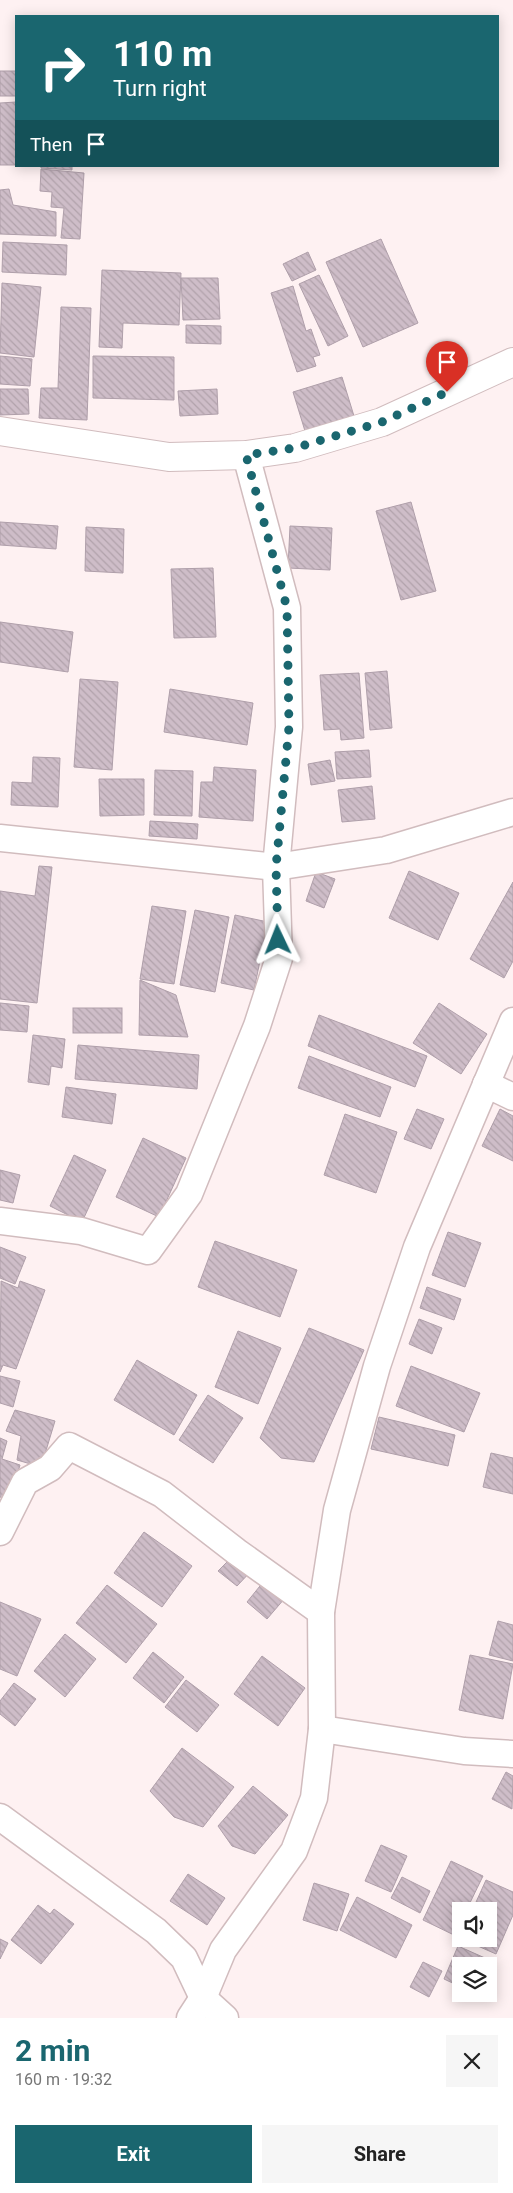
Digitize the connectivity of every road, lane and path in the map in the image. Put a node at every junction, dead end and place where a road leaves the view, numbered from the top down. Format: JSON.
{"nodes":[{"id":1,"x":513,"y":362,"type":"edge"},
{"id":2,"x":0,"y":431,"type":"edge"},
{"id":3,"x":246,"y":455,"type":"junction"},
{"id":4,"x":513,"y":812,"type":"edge"},
{"id":5,"x":0,"y":838,"type":"edge"},
{"id":6,"x":276,"y":867,"type":"junction"},
{"id":7,"x":513,"y":1021,"type":"edge"},
{"id":8,"x":486,"y":1084,"type":"junction"},
{"id":9,"x":513,"y":1097,"type":"edge"},
{"id":10,"x":0,"y":1221,"type":"edge"},
{"id":11,"x":0,"y":1532,"type":"edge"},
{"id":12,"x":321,"y":1612,"type":"junction"},
{"id":13,"x":322,"y":1729,"type":"junction"},
{"id":14,"x":513,"y":1754,"type":"edge"},
{"id":15,"x":0,"y":1817,"type":"edge"},
{"id":16,"x":196,"y":2008,"type":"edge"},
{"id":17,"x":225,"y":2018,"type":"edge"}],
"edges":[{"from":1,"to":3,"type":"street"},
{"from":2,"to":3,"type":"street"},
{"from":3,"to":6,"type":"street"},
{"from":4,"to":6,"type":"street"},
{"from":5,"to":6,"type":"street"},
{"from":6,"to":10,"type":"street"},
{"from":7,"to":8,"type":"street"},
{"from":8,"to":9,"type":"street"},
{"from":8,"to":12,"type":"street"},
{"from":11,"to":12,"type":"street"},
{"from":12,"to":13,"type":"street"},
{"from":13,"to":14,"type":"street"},
{"from":13,"to":16,"type":"street"},
{"from":15,"to":16,"type":"street"},
{"from":16,"to":17,"type":"street"}]}
